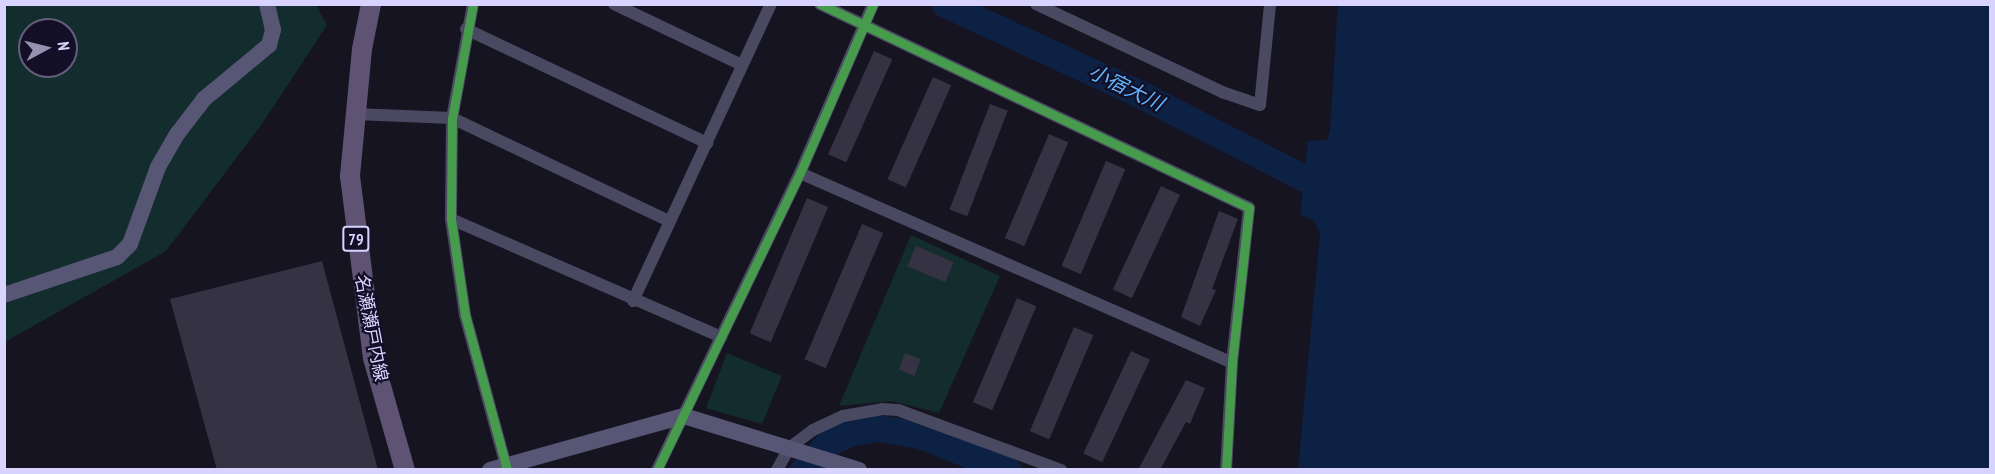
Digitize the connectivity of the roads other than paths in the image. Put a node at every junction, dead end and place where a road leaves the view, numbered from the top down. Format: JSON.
{"nodes":[{"id":1,"x":267,"y":4,"type":"edge"},
{"id":2,"x":372,"y":4,"type":"edge"},
{"id":3,"x":473,"y":4,"type":"edge"},
{"id":4,"x":614,"y":4,"type":"edge"},
{"id":5,"x":771,"y":4,"type":"edge"},
{"id":6,"x":820,"y":4,"type":"edge"},
{"id":7,"x":1036,"y":4,"type":"edge"},
{"id":8,"x":1270,"y":4,"type":"edge"},
{"id":9,"x":867,"y":15,"type":"edge"},
{"id":10,"x":466,"y":29,"type":"junction"},
{"id":11,"x":742,"y":65,"type":"junction"},
{"id":12,"x":355,"y":114,"type":"junction"},
{"id":13,"x":452,"y":118,"type":"junction"},
{"id":14,"x":707,"y":143,"type":"junction"},
{"id":15,"x":800,"y":173,"type":"junction"},
{"id":16,"x":451,"y":219,"type":"junction"},
{"id":17,"x":669,"y":221,"type":"junction"},
{"id":18,"x":4,"y":295,"type":"edge"},
{"id":19,"x":633,"y":301,"type":"junction"},
{"id":20,"x":721,"y":337,"type":"junction"},
{"id":21,"x":1232,"y":363,"type":"junction"},
{"id":22,"x":684,"y":416,"type":"junction"},
{"id":23,"x":792,"y":449,"type":"junction"},
{"id":24,"x":501,"y":468,"type":"edge"},
{"id":25,"x":405,"y":470,"type":"edge"},
{"id":26,"x":657,"y":470,"type":"edge"},
{"id":27,"x":777,"y":470,"type":"edge"},
{"id":28,"x":859,"y":470,"type":"edge"},
{"id":29,"x":1061,"y":470,"type":"edge"},
{"id":30,"x":1226,"y":470,"type":"edge"}],
"edges":[{"from":1,"to":18,"type":"street"},
{"from":2,"to":12,"type":"main road","name":"名瀬瀬戸内線","number":"79"},
{"from":3,"to":10,"type":"street"},
{"from":4,"to":11,"type":"street"},
{"from":5,"to":11,"type":"street"},
{"from":6,"to":9,"type":"street"},
{"from":7,"to":8,"type":"street"},
{"from":9,"to":15,"type":"street"},
{"from":9,"to":21,"type":"street"},
{"from":10,"to":13,"type":"street"},
{"from":10,"to":14,"type":"street"},
{"from":11,"to":14,"type":"street"},
{"from":12,"to":13,"type":"street"},
{"from":12,"to":25,"type":"main road","name":"名瀬瀬戸内線","number":"79"},
{"from":13,"to":16,"type":"street"},
{"from":13,"to":17,"type":"street"},
{"from":14,"to":17,"type":"street"},
{"from":15,"to":20,"type":"street"},
{"from":15,"to":21,"type":"street"},
{"from":16,"to":19,"type":"street"},
{"from":16,"to":24,"type":"street"},
{"from":17,"to":19,"type":"street"},
{"from":19,"to":20,"type":"street"},
{"from":20,"to":22,"type":"street"},
{"from":21,"to":30,"type":"street"},
{"from":22,"to":23,"type":"street"},
{"from":22,"to":24,"type":"street"},
{"from":22,"to":26,"type":"street"},
{"from":23,"to":27,"type":"street"},
{"from":23,"to":28,"type":"street"},
{"from":23,"to":29,"type":"street"}]}
